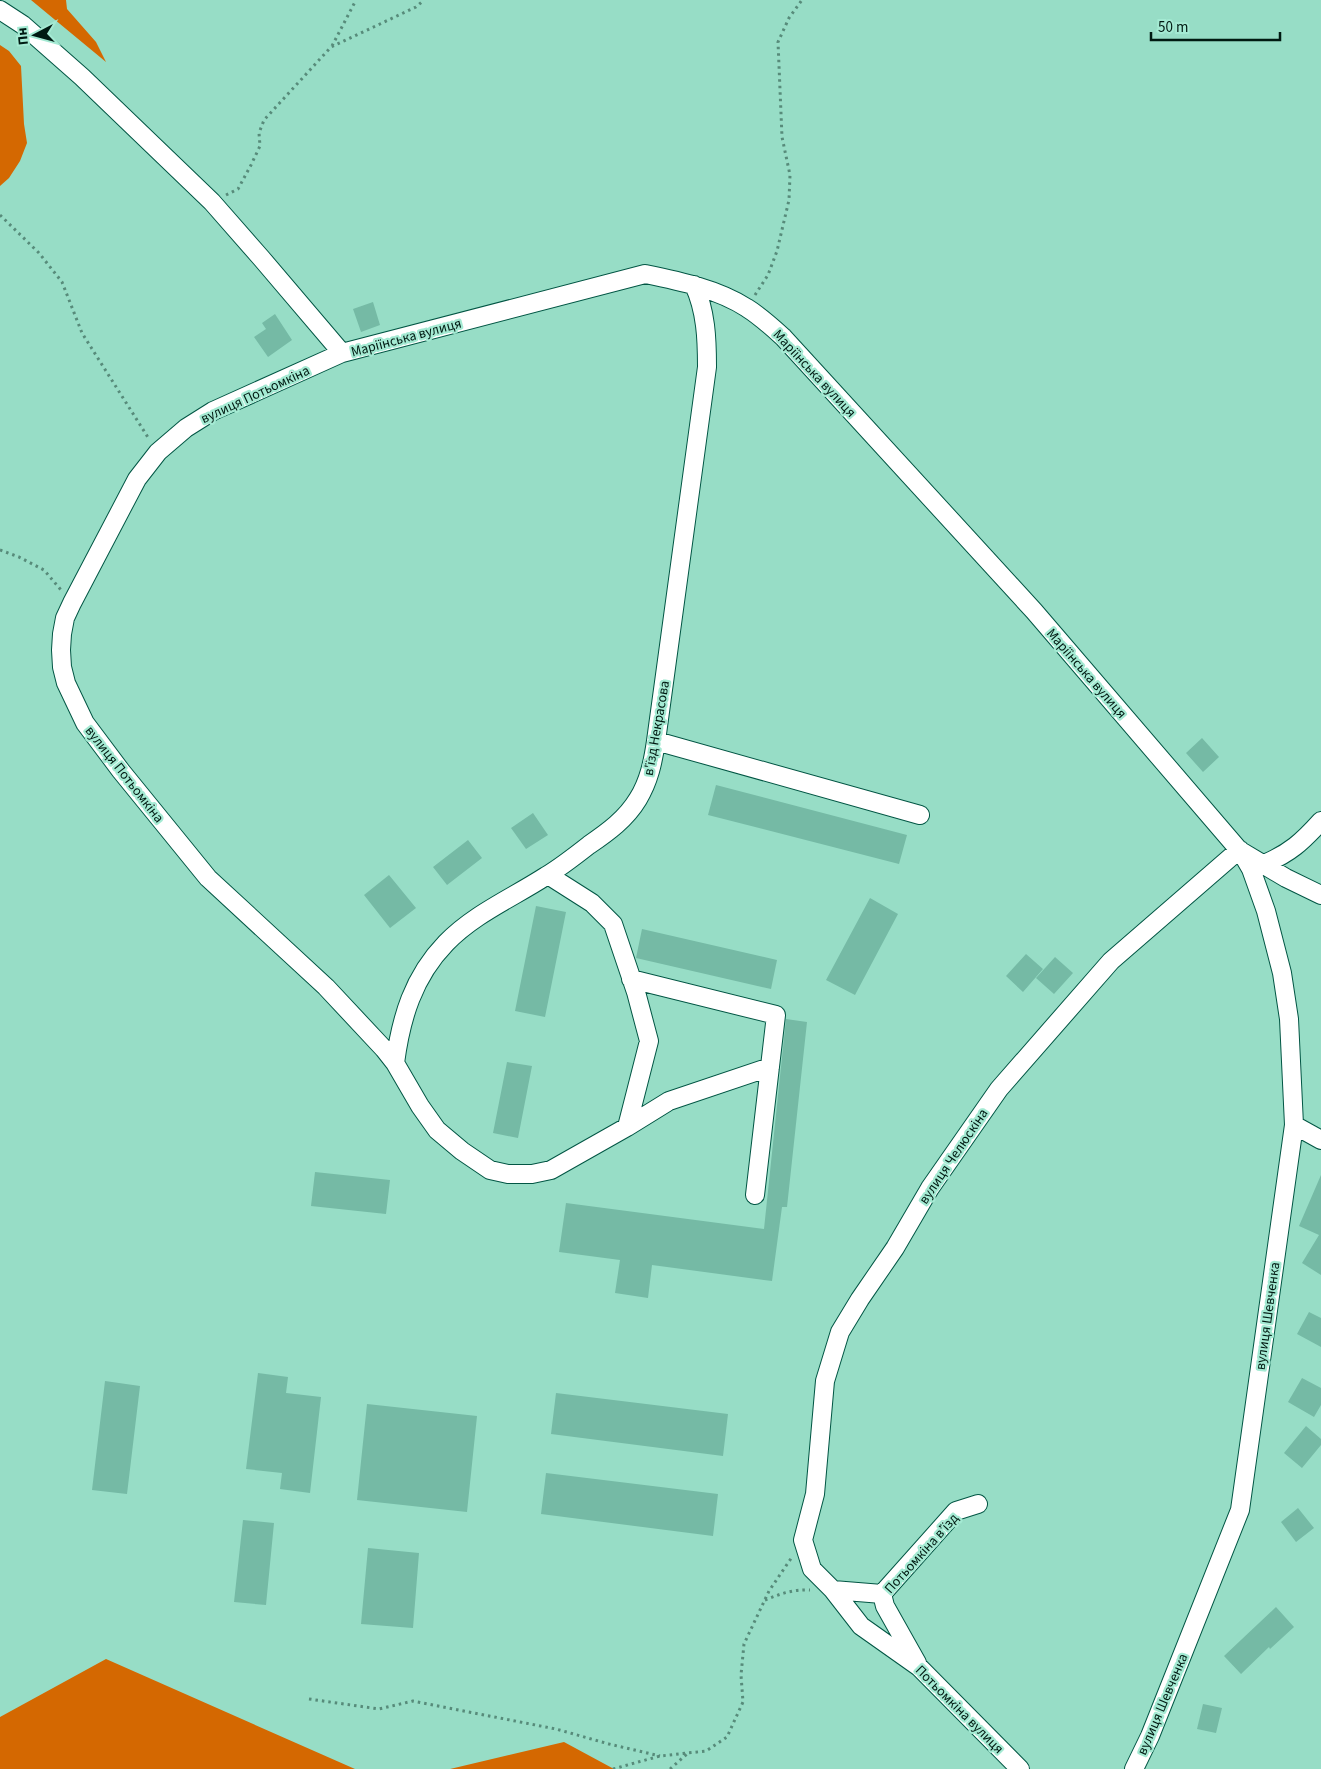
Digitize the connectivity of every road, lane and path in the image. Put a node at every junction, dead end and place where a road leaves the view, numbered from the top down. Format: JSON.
{"nodes":[{"id":1,"x":356,"y":0,"type":"edge"},
{"id":2,"x":424,"y":0,"type":"edge"},
{"id":3,"x":802,"y":0,"type":"edge"},
{"id":4,"x":0,"y":10,"type":"edge"},
{"id":5,"x":331,"y":47,"type":"junction"},
{"id":6,"x":212,"y":202,"type":"junction"},
{"id":7,"x":0,"y":215,"type":"edge"},
{"id":8,"x":694,"y":285,"type":"junction"},
{"id":9,"x":747,"y":307,"type":"junction"},
{"id":10,"x":342,"y":353,"type":"junction"},
{"id":11,"x":158,"y":452,"type":"junction"},
{"id":12,"x":0,"y":550,"type":"edge"},
{"id":13,"x":72,"y":603,"type":"junction"},
{"id":14,"x":656,"y":742,"type":"junction"},
{"id":15,"x":920,"y":815,"type":"dead end"},
{"id":16,"x":1321,"y":821,"type":"edge"},
{"id":17,"x":1239,"y":850,"type":"junction"},
{"id":18,"x":1264,"y":864,"type":"junction"},
{"id":19,"x":548,"y":875,"type":"junction"},
{"id":20,"x":1321,"y":896,"type":"edge"},
{"id":21,"x":631,"y":979,"type":"junction"},
{"id":22,"x":395,"y":1063,"type":"junction"},
{"id":23,"x":770,"y":1067,"type":"junction"},
{"id":24,"x":1294,"y":1125,"type":"junction"},
{"id":25,"x":627,"y":1127,"type":"junction"},
{"id":26,"x":1321,"y":1140,"type":"edge"},
{"id":27,"x":755,"y":1195,"type":"dead end"},
{"id":28,"x":978,"y":1504,"type":"dead end"},
{"id":29,"x":803,"y":1540,"type":"junction"},
{"id":30,"x":833,"y":1590,"type":"junction"},
{"id":31,"x":882,"y":1594,"type":"junction"},
{"id":32,"x":765,"y":1600,"type":"junction"},
{"id":33,"x":919,"y":1667,"type":"junction"},
{"id":34,"x":309,"y":1700,"type":"dead end"},
{"id":35,"x":688,"y":1754,"type":"junction"},
{"id":36,"x":660,"y":1756,"type":"junction"},
{"id":37,"x":613,"y":1769,"type":"edge"},
{"id":38,"x":670,"y":1769,"type":"edge"},
{"id":39,"x":1020,"y":1769,"type":"edge"},
{"id":40,"x":1134,"y":1769,"type":"edge"}],
"edges":[{"from":1,"to":5,"type":"path"},
{"from":2,"to":5,"type":"path"},
{"from":3,"to":9,"type":"path"},
{"from":4,"to":6,"type":"street","name":"Маріїнська вулиця"},
{"from":5,"to":6,"type":"path"},
{"from":6,"to":10,"type":"street","name":"Маріїнська вулиця"},
{"from":7,"to":11,"type":"path"},
{"from":8,"to":9,"type":"street","name":"Маріїнська вулиця"},
{"from":8,"to":10,"type":"street","name":"Маріїнська вулиця"},
{"from":8,"to":14,"type":"street","name":"в'їзд Некрасова"},
{"from":9,"to":17,"type":"street","name":"Маріїнська вулиця"},
{"from":10,"to":11,"type":"street","name":"вулиця Потьомкіна"},
{"from":11,"to":13,"type":"street","name":"вулиця Потьомкіна"},
{"from":12,"to":13,"type":"path"},
{"from":13,"to":22,"type":"street","name":"вулиця Потьомкіна"},
{"from":14,"to":15,"type":"street"},
{"from":14,"to":19,"type":"street","name":"в'їзд Некрасова"},
{"from":16,"to":18,"type":"street"},
{"from":17,"to":18,"type":"street","name":"Маріїнська вулиця"},
{"from":17,"to":24,"type":"street","name":"вулиця Шевченка"},
{"from":17,"to":29,"type":"street","name":"вулиця Челюскіна"},
{"from":18,"to":20,"type":"street","name":"Маріїнська вулиця"},
{"from":19,"to":21,"type":"street"},
{"from":19,"to":22,"type":"street","name":"в'їзд Некрасова"},
{"from":21,"to":23,"type":"street"},
{"from":21,"to":25,"type":"street"},
{"from":22,"to":25,"type":"street"},
{"from":23,"to":25,"type":"street"},
{"from":23,"to":27,"type":"street"},
{"from":24,"to":26,"type":"street"},
{"from":24,"to":40,"type":"street","name":"вулиця Шевченка"},
{"from":28,"to":31,"type":"street","name":"Потьомкіна в’їзд"},
{"from":29,"to":30,"type":"street","name":"Потьомкіна вулиця"},
{"from":29,"to":32,"type":"path"},
{"from":30,"to":31,"type":"street"},
{"from":30,"to":32,"type":"path"},
{"from":30,"to":33,"type":"street","name":"Потьомкіна вулиця"},
{"from":31,"to":33,"type":"street","name":"Потьомкіна в’їзд"},
{"from":32,"to":35,"type":"path"},
{"from":33,"to":39,"type":"street","name":"Потьомкіна вулиця"},
{"from":34,"to":36,"type":"path"},
{"from":35,"to":36,"type":"path"},
{"from":35,"to":38,"type":"path"},
{"from":36,"to":37,"type":"path"}]}
